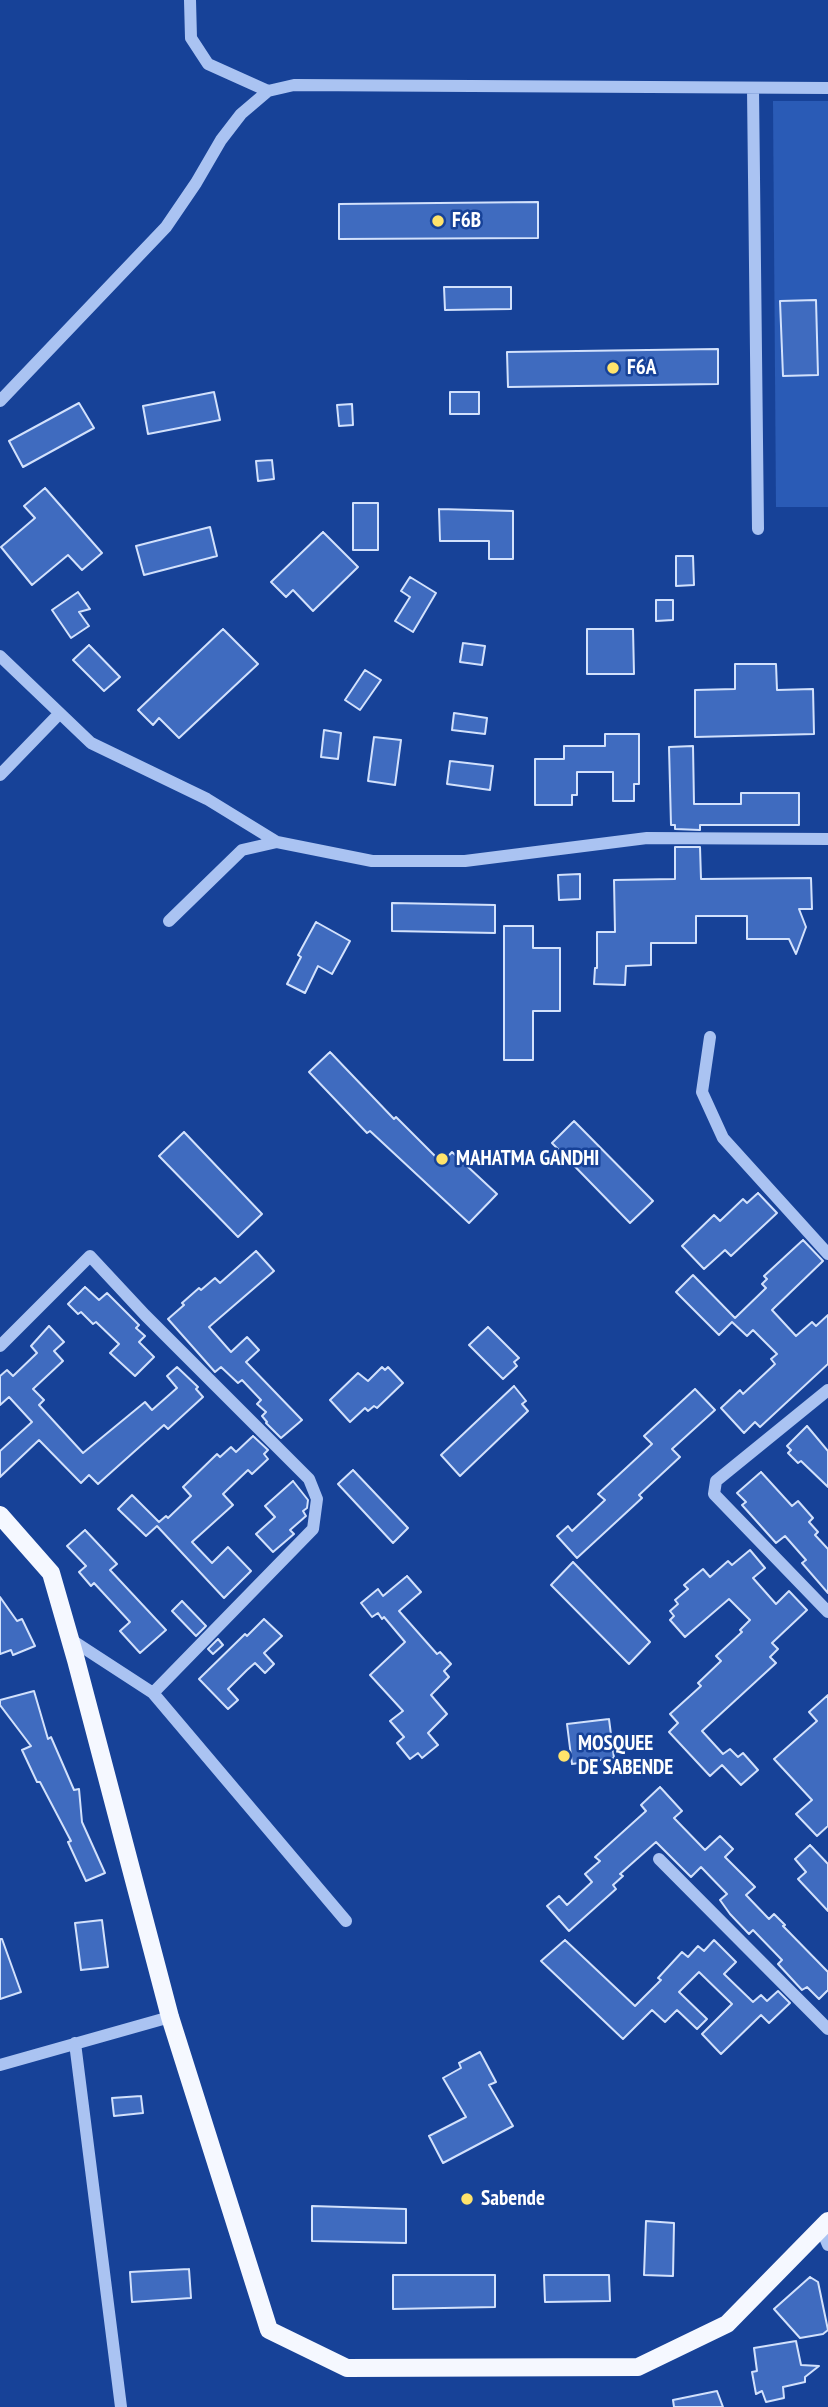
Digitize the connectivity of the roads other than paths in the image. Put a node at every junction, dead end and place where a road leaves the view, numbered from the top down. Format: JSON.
{"nodes":[{"id":1,"x":191,"y":0,"type":"edge"},
{"id":2,"x":828,"y":88,"type":"edge"},
{"id":3,"x":753,"y":89,"type":"junction"},
{"id":4,"x":268,"y":91,"type":"junction"},
{"id":5,"x":0,"y":401,"type":"edge"},
{"id":6,"x":758,"y":529,"type":"dead end"},
{"id":7,"x":0,"y":656,"type":"edge"},
{"id":8,"x":59,"y":714,"type":"junction"},
{"id":9,"x":0,"y":775,"type":"edge"},
{"id":10,"x":828,"y":839,"type":"edge"},
{"id":11,"x":277,"y":842,"type":"junction"},
{"id":12,"x":169,"y":921,"type":"dead end"},
{"id":13,"x":710,"y":1037,"type":"dead end"},
{"id":14,"x":828,"y":1254,"type":"edge"},
{"id":15,"x":0,"y":1346,"type":"edge"},
{"id":16,"x":828,"y":1390,"type":"edge"},
{"id":17,"x":0,"y":1515,"type":"edge"},
{"id":18,"x":828,"y":1612,"type":"edge"},
{"id":19,"x":70,"y":1639,"type":"junction"},
{"id":20,"x":153,"y":1693,"type":"junction"},
{"id":21,"x":659,"y":1859,"type":"dead end"},
{"id":22,"x":345,"y":1921,"type":"dead end"},
{"id":23,"x":170,"y":2017,"type":"junction"},
{"id":24,"x":828,"y":2029,"type":"edge"},
{"id":25,"x":75,"y":2043,"type":"junction"},
{"id":26,"x":0,"y":2065,"type":"edge"},
{"id":27,"x":826,"y":2231,"type":"edge"},
{"id":28,"x":121,"y":2407,"type":"edge"}],
"edges":[{"from":1,"to":4,"type":"street"},
{"from":2,"to":3,"type":"street"},
{"from":3,"to":4,"type":"street"},
{"from":3,"to":6,"type":"street"},
{"from":4,"to":5,"type":"street"},
{"from":7,"to":8,"type":"street"},
{"from":8,"to":9,"type":"street"},
{"from":8,"to":11,"type":"street"},
{"from":10,"to":11,"type":"street"},
{"from":11,"to":12,"type":"street"},
{"from":13,"to":14,"type":"street"},
{"from":15,"to":20,"type":"street"},
{"from":16,"to":18,"type":"street"},
{"from":17,"to":19,"type":"main road"},
{"from":19,"to":20,"type":"street"},
{"from":19,"to":23,"type":"main road"},
{"from":20,"to":22,"type":"street"},
{"from":21,"to":24,"type":"street"},
{"from":23,"to":25,"type":"street"},
{"from":23,"to":27,"type":"main road"},
{"from":25,"to":26,"type":"street"},
{"from":25,"to":28,"type":"street"}]}
